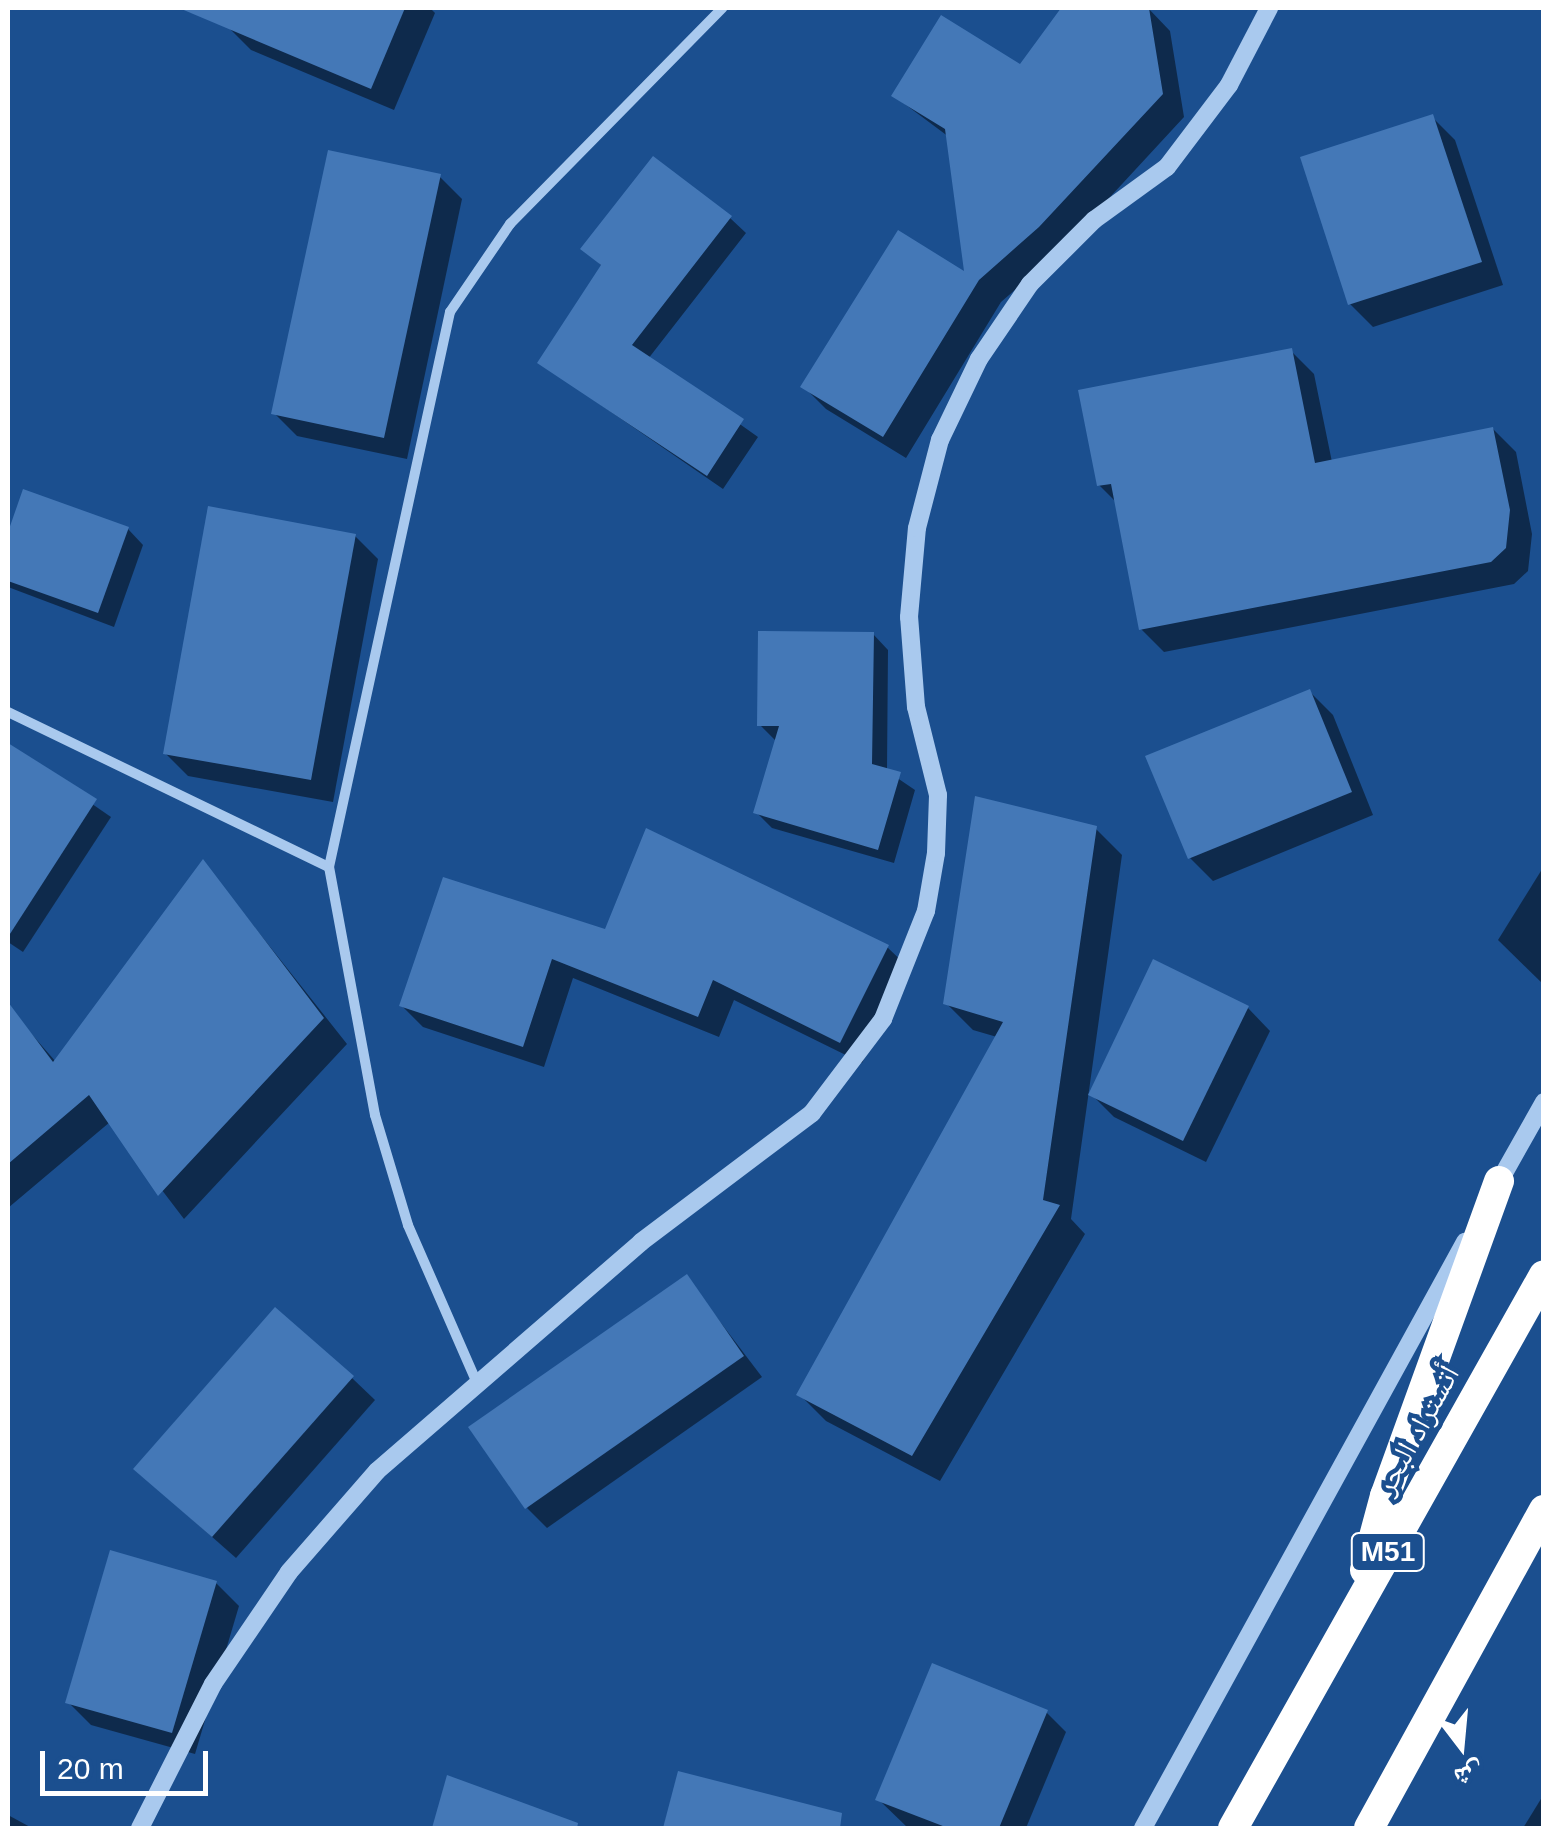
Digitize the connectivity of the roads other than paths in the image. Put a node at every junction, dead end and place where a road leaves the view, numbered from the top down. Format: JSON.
{"nodes":[{"id":1,"x":722,"y":8,"type":"edge"},
{"id":2,"x":1269,"y":8,"type":"edge"},
{"id":3,"x":8,"y":712,"type":"edge"},
{"id":4,"x":329,"y":867,"type":"junction"},
{"id":5,"x":1544,"y":1102,"type":"edge"},
{"id":6,"x":1500,"y":1180,"type":"junction"},
{"id":7,"x":1544,"y":1275,"type":"edge"},
{"id":8,"x":477,"y":1383,"type":"junction"},
{"id":9,"x":1544,"y":1510,"type":"edge"},
{"id":10,"x":1354,"y":1612,"type":"junction"},
{"id":11,"x":140,"y":1828,"type":"edge"},
{"id":12,"x":1144,"y":1828,"type":"edge"},
{"id":13,"x":1233,"y":1828,"type":"edge"},
{"id":14,"x":1369,"y":1828,"type":"edge"}],
"edges":[{"from":1,"to":4,"type":"street"},
{"from":2,"to":8,"type":"street"},
{"from":3,"to":4,"type":"street"},
{"from":4,"to":8,"type":"street"},
{"from":5,"to":6,"type":"street"},
{"from":6,"to":10,"type":"highway"},
{"from":6,"to":12,"type":"street"},
{"from":7,"to":10,"type":"highway","name":"أتستراد البحر","number":"M51"},
{"from":8,"to":11,"type":"street"},
{"from":9,"to":14,"type":"highway"},
{"from":10,"to":13,"type":"highway","name":"أتستراد البحر","number":"M51"}]}
